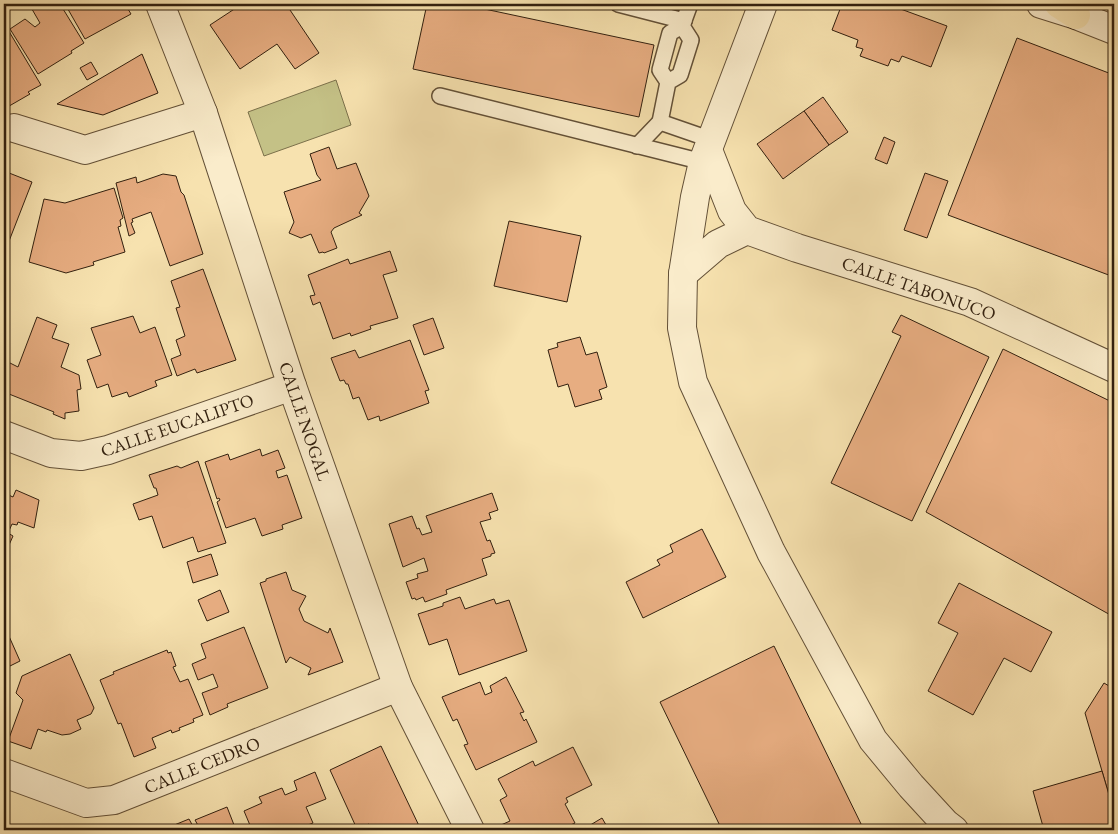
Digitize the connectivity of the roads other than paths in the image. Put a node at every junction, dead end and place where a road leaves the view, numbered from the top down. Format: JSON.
{"nodes":[{"id":1,"x":160,"y":4,"type":"edge"},
{"id":2,"x":618,"y":4,"type":"edge"},
{"id":3,"x":690,"y":4,"type":"edge"},
{"id":4,"x":763,"y":4,"type":"edge"},
{"id":5,"x":1041,"y":4,"type":"edge"},
{"id":6,"x":1067,"y":9,"type":"edge"},
{"id":7,"x":683,"y":24,"type":"junction"},
{"id":8,"x":1114,"y":30,"type":"edge"},
{"id":9,"x":668,"y":82,"type":"junction"},
{"id":10,"x":440,"y":96,"type":"dead end"},
{"id":11,"x":204,"y":113,"type":"junction"},
{"id":12,"x":660,"y":122,"type":"junction"},
{"id":13,"x":14,"y":128,"type":"dead end"},
{"id":14,"x":637,"y":146,"type":"junction"},
{"id":15,"x":708,"y":151,"type":"junction"},
{"id":16,"x":747,"y":230,"type":"junction"},
{"id":17,"x":683,"y":274,"type":"junction"},
{"id":18,"x":1114,"y":368,"type":"edge"},
{"id":19,"x":292,"y":386,"type":"junction"},
{"id":20,"x":4,"y":435,"type":"edge"},
{"id":21,"x":398,"y":687,"type":"junction"},
{"id":22,"x":4,"y":773,"type":"edge"},
{"id":23,"x":470,"y":830,"type":"edge"},
{"id":24,"x":954,"y":830,"type":"edge"}],
"edges":[{"from":1,"to":11,"type":"street","name":"CALLE NOGAL"},
{"from":2,"to":7,"type":"lane"},
{"from":3,"to":7,"type":"lane"},
{"from":4,"to":15,"type":"street"},
{"from":5,"to":6,"type":"street"},
{"from":6,"to":8,"type":"street"},
{"from":7,"to":9,"type":"lane"},
{"from":7,"to":9,"type":"lane"},
{"from":9,"to":12,"type":"lane"},
{"from":10,"to":14,"type":"lane"},
{"from":11,"to":13,"type":"street"},
{"from":11,"to":19,"type":"street","name":"CALLE NOGAL"},
{"from":12,"to":14,"type":"lane"},
{"from":12,"to":15,"type":"lane"},
{"from":14,"to":15,"type":"lane"},
{"from":15,"to":16,"type":"street"},
{"from":15,"to":17,"type":"street"},
{"from":16,"to":17,"type":"street"},
{"from":16,"to":18,"type":"street","name":"CALLE TABONUCO"},
{"from":17,"to":24,"type":"street"},
{"from":19,"to":20,"type":"street","name":"CALLE EUCALIPTO"},
{"from":19,"to":21,"type":"street","name":"CALLE NOGAL"},
{"from":21,"to":22,"type":"street","name":"CALLE CEDRO"},
{"from":21,"to":23,"type":"street","name":"CALLE NOGAL"}]}
